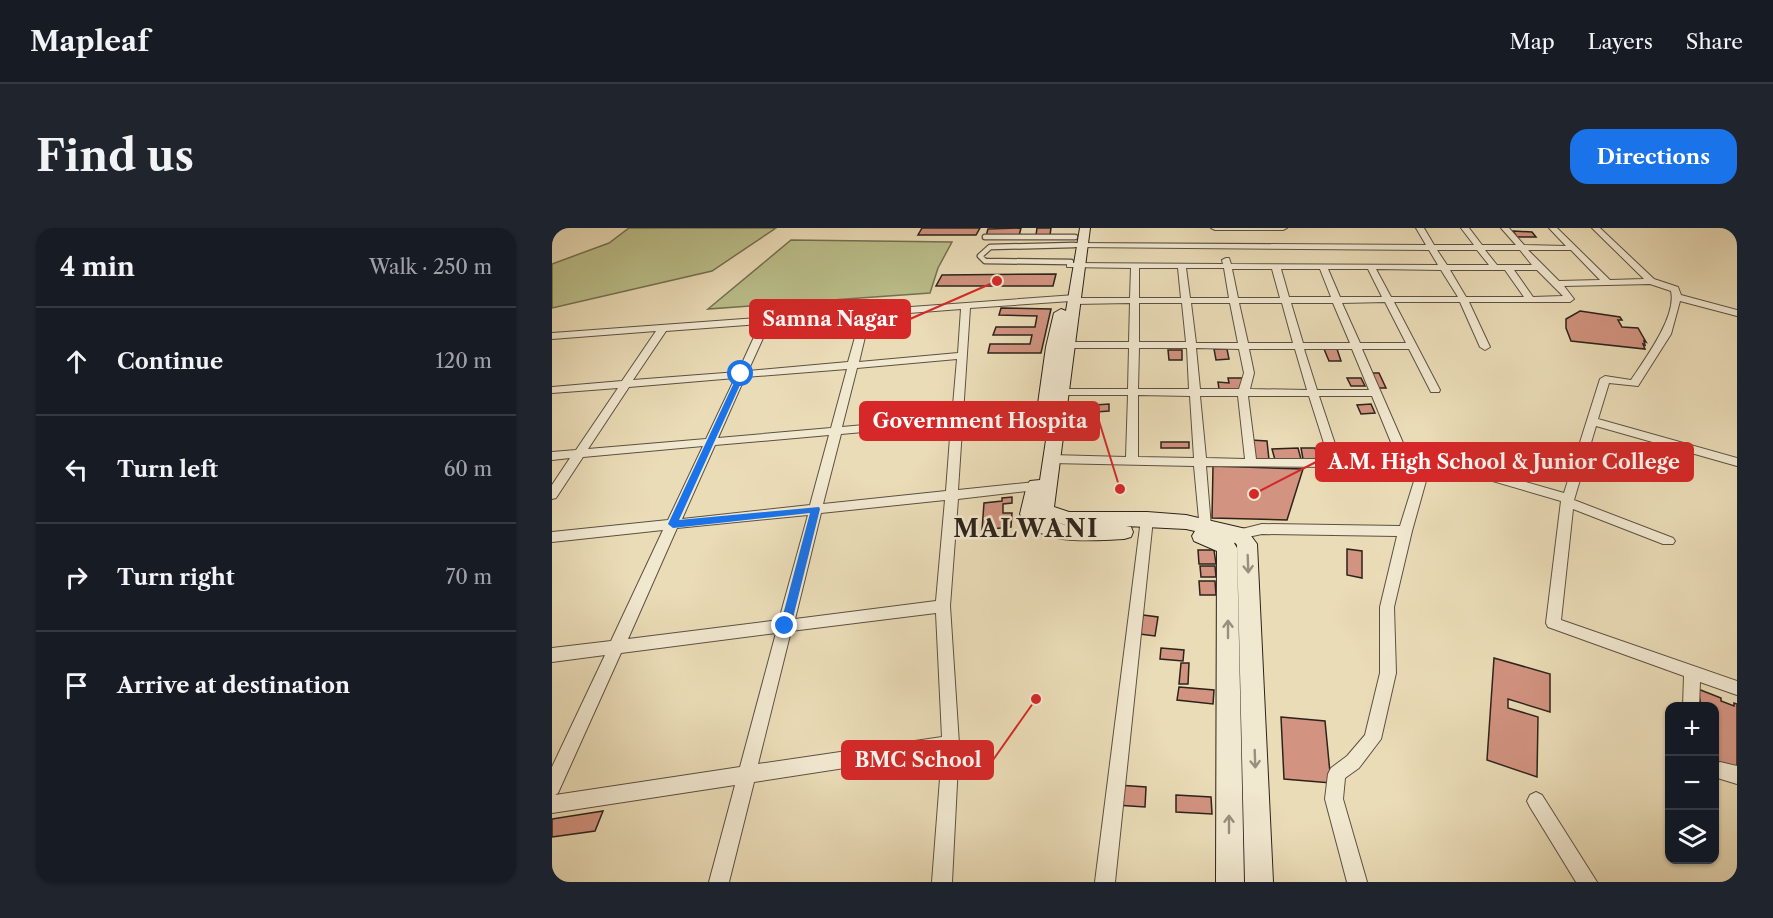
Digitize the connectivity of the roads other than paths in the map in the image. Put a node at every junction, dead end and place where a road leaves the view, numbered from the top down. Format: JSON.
{"nodes":[{"id":1,"x":1035,"y":228,"type":"edge"},
{"id":2,"x":1215,"y":228,"type":"edge"},
{"id":3,"x":1283,"y":228,"type":"edge"},
{"id":4,"x":1420,"y":228,"type":"edge"},
{"id":5,"x":1465,"y":228,"type":"edge"},
{"id":6,"x":1505,"y":228,"type":"edge"},
{"id":7,"x":1553,"y":228,"type":"edge"},
{"id":8,"x":1596,"y":228,"type":"edge"},
{"id":9,"x":985,"y":237,"type":"dead end"},
{"id":10,"x":1032,"y":237,"type":"junction"},
{"id":11,"x":1223,"y":246,"type":"junction"},
{"id":12,"x":1077,"y":247,"type":"edge"},
{"id":13,"x":1433,"y":247,"type":"junction"},
{"id":14,"x":1479,"y":247,"type":"junction"},
{"id":15,"x":1521,"y":247,"type":"junction"},
{"id":16,"x":1572,"y":248,"type":"junction"},
{"id":17,"x":1135,"y":266,"type":"junction"},
{"id":18,"x":1182,"y":266,"type":"junction"},
{"id":19,"x":1227,"y":266,"type":"junction"},
{"id":20,"x":1276,"y":267,"type":"junction"},
{"id":21,"x":1323,"y":267,"type":"junction"},
{"id":22,"x":1371,"y":267,"type":"junction"},
{"id":23,"x":1446,"y":268,"type":"junction"},
{"id":24,"x":1495,"y":268,"type":"junction"},
{"id":25,"x":1508,"y":268,"type":"junction"},
{"id":26,"x":1539,"y":268,"type":"junction"},
{"id":27,"x":1652,"y":281,"type":"junction"},
{"id":28,"x":1608,"y":283,"type":"junction"},
{"id":29,"x":1557,"y":284,"type":"junction"},
{"id":30,"x":1677,"y":297,"type":"junction"},
{"id":31,"x":1071,"y":299,"type":"junction"},
{"id":32,"x":1464,"y":300,"type":"junction"},
{"id":33,"x":1531,"y":300,"type":"junction"},
{"id":34,"x":1134,"y":301,"type":"junction"},
{"id":35,"x":1186,"y":301,"type":"junction"},
{"id":36,"x":1236,"y":301,"type":"junction"},
{"id":37,"x":1390,"y":301,"type":"junction"},
{"id":38,"x":1286,"y":302,"type":"junction"},
{"id":39,"x":1337,"y":302,"type":"junction"},
{"id":40,"x":966,"y":307,"type":"junction"},
{"id":41,"x":1737,"y":313,"type":"edge"},
{"id":42,"x":866,"y":314,"type":"junction"},
{"id":43,"x":766,"y":321,"type":"junction"},
{"id":44,"x":662,"y":329,"type":"junction"},
{"id":45,"x":552,"y":336,"type":"edge"},
{"id":46,"x":1068,"y":345,"type":"junction"},
{"id":47,"x":1134,"y":345,"type":"junction"},
{"id":48,"x":1244,"y":345,"type":"junction"},
{"id":49,"x":1191,"y":346,"type":"junction"},
{"id":50,"x":1298,"y":346,"type":"junction"},
{"id":51,"x":1356,"y":346,"type":"junction"},
{"id":52,"x":1412,"y":346,"type":"junction"},
{"id":53,"x":1485,"y":347,"type":"dead end"},
{"id":54,"x":962,"y":356,"type":"junction"},
{"id":55,"x":852,"y":365,"type":"junction"},
{"id":56,"x":741,"y":374,"type":"junction"},
{"id":57,"x":626,"y":384,"type":"junction"},
{"id":58,"x":552,"y":390,"type":"edge"},
{"id":59,"x":1435,"y":390,"type":"dead end"},
{"id":60,"x":1061,"y":392,"type":"junction"},
{"id":61,"x":1133,"y":393,"type":"junction"},
{"id":62,"x":1194,"y":393,"type":"junction"},
{"id":63,"x":1376,"y":393,"type":"junction"},
{"id":64,"x":1243,"y":394,"type":"junction"},
{"id":65,"x":1312,"y":394,"type":"junction"},
{"id":66,"x":957,"y":420,"type":"junction"},
{"id":67,"x":1592,"y":421,"type":"junction"},
{"id":68,"x":836,"y":431,"type":"junction"},
{"id":69,"x":710,"y":442,"type":"junction"},
{"id":70,"x":579,"y":454,"type":"junction"},
{"id":71,"x":552,"y":456,"type":"edge"},
{"id":72,"x":1427,"y":458,"type":"junction"},
{"id":73,"x":1052,"y":459,"type":"junction"},
{"id":74,"x":1132,"y":460,"type":"junction"},
{"id":75,"x":1400,"y":460,"type":"junction"},
{"id":76,"x":1199,"y":461,"type":"junction"},
{"id":77,"x":1737,"y":462,"type":"edge"},
{"id":78,"x":1251,"y":463,"type":"junction"},
{"id":79,"x":1336,"y":463,"type":"junction"},
{"id":80,"x":1042,"y":485,"type":"junction"},
{"id":81,"x":552,"y":495,"type":"edge"},
{"id":82,"x":952,"y":495,"type":"junction"},
{"id":83,"x":1568,"y":501,"type":"junction"},
{"id":84,"x":815,"y":509,"type":"junction"},
{"id":85,"x":673,"y":524,"type":"junction"},
{"id":86,"x":1146,"y":525,"type":"junction"},
{"id":87,"x":1205,"y":527,"type":"junction"},
{"id":88,"x":1405,"y":531,"type":"junction"},
{"id":89,"x":552,"y":537,"type":"edge"},
{"id":90,"x":1231,"y":539,"type":"junction"},
{"id":91,"x":1668,"y":541,"type":"dead end"},
{"id":92,"x":943,"y":606,"type":"junction"},
{"id":93,"x":785,"y":626,"type":"junction"},
{"id":94,"x":616,"y":647,"type":"junction"},
{"id":95,"x":552,"y":655,"type":"edge"},
{"id":96,"x":1692,"y":676,"type":"junction"},
{"id":97,"x":1737,"y":688,"type":"edge"},
{"id":98,"x":1737,"y":698,"type":"edge"},
{"id":99,"x":1692,"y":702,"type":"edge"},
{"id":100,"x":951,"y":744,"type":"junction"},
{"id":101,"x":747,"y":776,"type":"junction"},
{"id":102,"x":552,"y":787,"type":"edge"},
{"id":103,"x":1536,"y":801,"type":"dead end"},
{"id":104,"x":552,"y":804,"type":"edge"},
{"id":105,"x":719,"y":882,"type":"edge"},
{"id":106,"x":942,"y":882,"type":"edge"},
{"id":107,"x":1105,"y":882,"type":"edge"},
{"id":108,"x":1230,"y":882,"type":"edge"},
{"id":109,"x":1259,"y":882,"type":"edge"},
{"id":110,"x":1357,"y":882,"type":"edge"},
{"id":111,"x":1587,"y":882,"type":"edge"}],
"edges":[{"from":1,"to":10,"type":"lane"},
{"from":2,"to":3,"type":"street"},
{"from":4,"to":13,"type":"street"},
{"from":5,"to":14,"type":"street"},
{"from":6,"to":15,"type":"street"},
{"from":7,"to":16,"type":"street"},
{"from":8,"to":27,"type":"street"},
{"from":9,"to":10,"type":"lane"},
{"from":10,"to":12,"type":"lane"},
{"from":11,"to":12,"type":"street"},
{"from":11,"to":13,"type":"street"},
{"from":11,"to":19,"type":"street"},
{"from":12,"to":12,"type":"lane"},
{"from":12,"to":17,"type":"street"},
{"from":12,"to":31,"type":"street"},
{"from":13,"to":14,"type":"street"},
{"from":13,"to":23,"type":"street"},
{"from":14,"to":15,"type":"street"},
{"from":14,"to":24,"type":"street"},
{"from":15,"to":16,"type":"street"},
{"from":15,"to":26,"type":"street"},
{"from":16,"to":28,"type":"street"},
{"from":17,"to":18,"type":"street"},
{"from":17,"to":34,"type":"street"},
{"from":18,"to":19,"type":"street"},
{"from":18,"to":35,"type":"street"},
{"from":19,"to":20,"type":"street"},
{"from":19,"to":36,"type":"street"},
{"from":20,"to":21,"type":"street"},
{"from":20,"to":38,"type":"street"},
{"from":21,"to":22,"type":"street"},
{"from":21,"to":39,"type":"street"},
{"from":22,"to":23,"type":"street"},
{"from":22,"to":37,"type":"street"},
{"from":23,"to":24,"type":"street"},
{"from":23,"to":32,"type":"street"},
{"from":24,"to":25,"type":"street"},
{"from":25,"to":26,"type":"street"},
{"from":25,"to":33,"type":"street"},
{"from":26,"to":29,"type":"street"},
{"from":27,"to":28,"type":"street"},
{"from":27,"to":30,"type":"street"},
{"from":28,"to":29,"type":"street"},
{"from":29,"to":33,"type":"street"},
{"from":30,"to":41,"type":"street"},
{"from":30,"to":67,"type":"street"},
{"from":31,"to":34,"type":"street"},
{"from":31,"to":40,"type":"street"},
{"from":31,"to":46,"type":"street"},
{"from":31,"to":80,"type":"street"},
{"from":32,"to":33,"type":"street"},
{"from":32,"to":37,"type":"street"},
{"from":32,"to":53,"type":"street"},
{"from":34,"to":35,"type":"street"},
{"from":34,"to":47,"type":"street"},
{"from":35,"to":36,"type":"street"},
{"from":35,"to":49,"type":"street"},
{"from":36,"to":38,"type":"street"},
{"from":36,"to":48,"type":"street"},
{"from":37,"to":39,"type":"street"},
{"from":37,"to":52,"type":"street"},
{"from":38,"to":39,"type":"street"},
{"from":38,"to":50,"type":"street"},
{"from":39,"to":51,"type":"street"},
{"from":40,"to":42,"type":"street"},
{"from":40,"to":54,"type":"street"},
{"from":42,"to":43,"type":"street"},
{"from":42,"to":55,"type":"street"},
{"from":43,"to":44,"type":"street"},
{"from":43,"to":56,"type":"street"},
{"from":44,"to":45,"type":"street"},
{"from":44,"to":57,"type":"street"},
{"from":46,"to":47,"type":"street"},
{"from":46,"to":60,"type":"street"},
{"from":47,"to":49,"type":"street"},
{"from":47,"to":61,"type":"street"},
{"from":48,"to":49,"type":"street"},
{"from":48,"to":50,"type":"street"},
{"from":48,"to":64,"type":"street"},
{"from":49,"to":62,"type":"street"},
{"from":50,"to":51,"type":"street"},
{"from":50,"to":65,"type":"street"},
{"from":51,"to":52,"type":"street"},
{"from":51,"to":63,"type":"street"},
{"from":52,"to":59,"type":"street"},
{"from":54,"to":55,"type":"street"},
{"from":54,"to":66,"type":"street"},
{"from":55,"to":56,"type":"street"},
{"from":55,"to":68,"type":"street"},
{"from":56,"to":57,"type":"street"},
{"from":56,"to":69,"type":"street"},
{"from":57,"to":58,"type":"street"},
{"from":57,"to":70,"type":"street"},
{"from":60,"to":61,"type":"street"},
{"from":60,"to":73,"type":"street"},
{"from":61,"to":62,"type":"street"},
{"from":61,"to":74,"type":"street"},
{"from":62,"to":64,"type":"street"},
{"from":62,"to":76,"type":"street"},
{"from":63,"to":65,"type":"street"},
{"from":63,"to":75,"type":"street"},
{"from":64,"to":65,"type":"street"},
{"from":64,"to":78,"type":"street"},
{"from":65,"to":79,"type":"street"},
{"from":66,"to":68,"type":"street"},
{"from":66,"to":82,"type":"street"},
{"from":67,"to":77,"type":"street"},
{"from":67,"to":83,"type":"street"},
{"from":68,"to":69,"type":"street"},
{"from":68,"to":84,"type":"street"},
{"from":69,"to":70,"type":"street"},
{"from":69,"to":85,"type":"street"},
{"from":70,"to":71,"type":"street"},
{"from":70,"to":81,"type":"street"},
{"from":72,"to":75,"type":"street"},
{"from":72,"to":83,"type":"street"},
{"from":72,"to":88,"type":"street"},
{"from":73,"to":74,"type":"street"},
{"from":73,"to":80,"type":"street"},
{"from":74,"to":76,"type":"street"},
{"from":75,"to":79,"type":"street"},
{"from":76,"to":78,"type":"street"},
{"from":76,"to":87,"type":"street"},
{"from":78,"to":79,"type":"street"},
{"from":80,"to":82,"type":"street"},
{"from":80,"to":86,"type":"street"},
{"from":82,"to":84,"type":"street"},
{"from":82,"to":92,"type":"street"},
{"from":83,"to":91,"type":"street"},
{"from":83,"to":96,"type":"street"},
{"from":84,"to":85,"type":"street"},
{"from":84,"to":93,"type":"street"},
{"from":85,"to":89,"type":"street"},
{"from":85,"to":94,"type":"street"},
{"from":86,"to":87,"type":"street"},
{"from":86,"to":90,"type":"street"},
{"from":86,"to":107,"type":"street"},
{"from":87,"to":90,"type":"street"},
{"from":88,"to":90,"type":"street"},
{"from":88,"to":110,"type":"street"},
{"from":108,"to":90,"type":"street","one_way":true},
{"from":90,"to":109,"type":"street","one_way":true},
{"from":92,"to":93,"type":"street"},
{"from":92,"to":100,"type":"street"},
{"from":93,"to":94,"type":"street"},
{"from":93,"to":101,"type":"street"},
{"from":94,"to":95,"type":"street"},
{"from":94,"to":102,"type":"street"},
{"from":96,"to":97,"type":"street"},
{"from":96,"to":98,"type":"street"},
{"from":96,"to":99,"type":"street"},
{"from":100,"to":101,"type":"street"},
{"from":100,"to":106,"type":"street"},
{"from":101,"to":104,"type":"street"},
{"from":101,"to":105,"type":"street"},
{"from":103,"to":111,"type":"street"}]}
